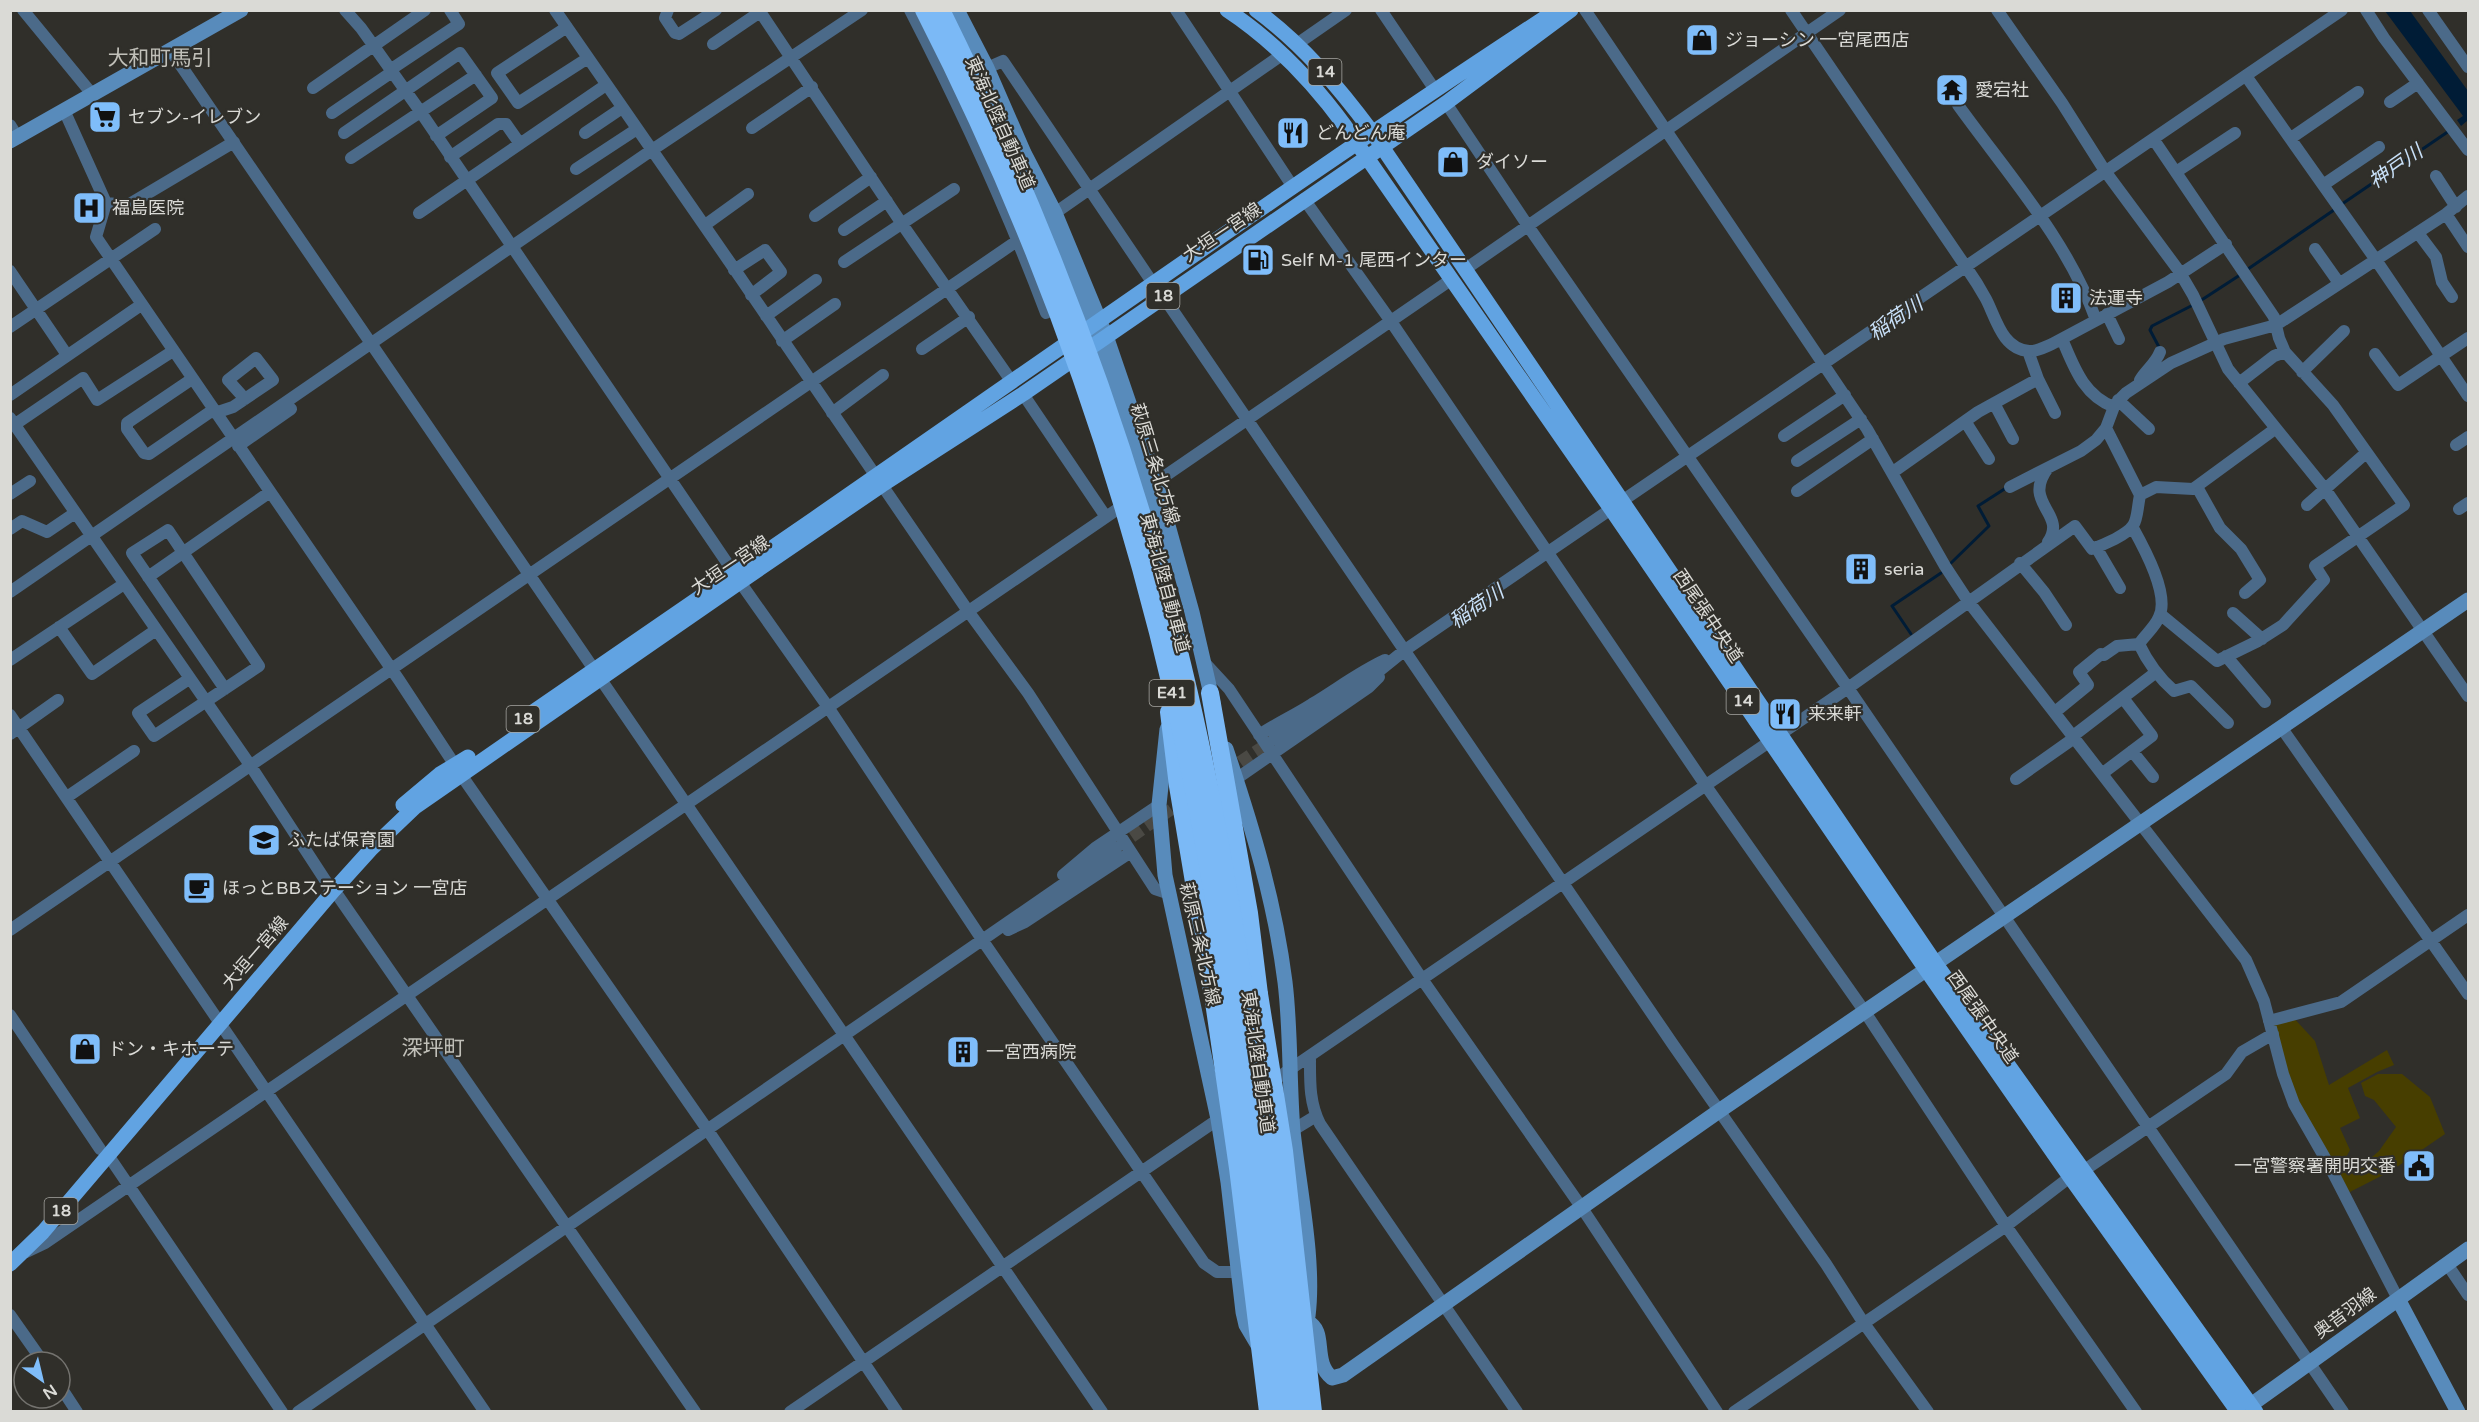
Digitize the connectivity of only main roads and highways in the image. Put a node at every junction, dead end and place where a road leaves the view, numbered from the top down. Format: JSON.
{"nodes":[{"id":1,"x":241,"y":10,"type":"edge"},
{"id":2,"x":924,"y":10,"type":"edge"},
{"id":3,"x":941,"y":10,"type":"edge"},
{"id":4,"x":946,"y":10,"type":"edge"},
{"id":5,"x":957,"y":10,"type":"edge"},
{"id":6,"x":1227,"y":10,"type":"edge"},
{"id":7,"x":1256,"y":10,"type":"edge"},
{"id":8,"x":1557,"y":10,"type":"edge"},
{"id":9,"x":1571,"y":10,"type":"edge"},
{"id":10,"x":221,"y":15,"type":"edge"},
{"id":11,"x":1372,"y":132,"type":"junction"},
{"id":12,"x":13,"y":135,"type":"edge"},
{"id":13,"x":1356,"y":142,"type":"junction"},
{"id":14,"x":1381,"y":146,"type":"junction"},
{"id":15,"x":1366,"y":156,"type":"junction"},
{"id":16,"x":1458,"y":274,"type":"junction"},
{"id":17,"x":1094,"y":323,"type":"junction"},
{"id":18,"x":1100,"y":340,"type":"junction"},
{"id":19,"x":879,"y":481,"type":"junction"},
{"id":20,"x":1151,"y":486,"type":"junction"},
{"id":21,"x":2469,"y":600,"type":"edge"},
{"id":22,"x":1210,"y":693,"type":"junction"},
{"id":23,"x":1169,"y":712,"type":"junction"},
{"id":24,"x":1931,"y":968,"type":"junction"},
{"id":25,"x":2469,"y":1249,"type":"edge"},
{"id":26,"x":14,"y":1256,"type":"edge"},
{"id":27,"x":2398,"y":1299,"type":"junction"},
{"id":28,"x":1307,"y":1322,"type":"junction"},
{"id":29,"x":2246,"y":1410,"type":"edge"},
{"id":30,"x":1268,"y":1412,"type":"edge"},
{"id":31,"x":1283,"y":1412,"type":"edge"},
{"id":32,"x":1292,"y":1412,"type":"edge"},
{"id":33,"x":1299,"y":1412,"type":"edge"},
{"id":34,"x":1313,"y":1412,"type":"edge"},
{"id":35,"x":2458,"y":1412,"type":"edge"}],
"edges":[{"from":1,"to":10,"type":"main road"},
{"from":2,"to":31,"type":"highway","name":"東海北陸自動車道","number":"E41","bridge":true},
{"from":3,"to":33,"type":"highway","name":"東海北陸自動車道","number":"E41","bridge":true},
{"from":4,"to":17,"type":"main road","name":"萩原三条北方線"},
{"from":5,"to":17,"type":"main road","name":"萩原三条北方線"},
{"from":6,"to":13,"type":"main road","name":"西尾張中央道","number":"14"},
{"from":7,"to":11,"type":"main road","name":"西尾張中央道","number":"14"},
{"from":8,"to":11,"type":"main road","name":"大垣一宮線","number":"18"},
{"from":9,"to":14,"type":"main road","name":"大垣一宮線","number":"18"},
{"from":10,"to":12,"type":"main road"},
{"from":11,"to":13,"type":"main road","name":"大垣一宮線","number":"18"},
{"from":11,"to":14,"type":"main road","name":"西尾張中央道","number":"14"},
{"from":13,"to":15,"type":"main road","name":"西尾張中央道","number":"14"},
{"from":13,"to":17,"type":"main road","name":"大垣一宮線","number":"18"},
{"from":14,"to":15,"type":"main road","name":"大垣一宮線","number":"18"},
{"from":14,"to":16,"type":"main road","name":"西尾張中央道","number":"14"},
{"from":15,"to":16,"type":"main road","name":"西尾張中央道","number":"14"},
{"from":15,"to":18,"type":"main road","name":"大垣一宮線","number":"18"},
{"from":16,"to":24,"type":"main road","name":"西尾張中央道","number":"14"},
{"from":17,"to":18,"type":"main road","name":"萩原三条北方線"},
{"from":17,"to":19,"type":"main road","name":"大垣一宮線","number":"18"},
{"from":18,"to":19,"type":"main road","name":"大垣一宮線","number":"18"},
{"from":18,"to":20,"type":"main road","name":"萩原三条北方線"},
{"from":19,"to":26,"type":"main road","name":"大垣一宮線","number":"18"},
{"from":20,"to":22,"type":"main road","name":"萩原三条北方線"},
{"from":20,"to":23,"type":"main road","name":"萩原三条北方線"},
{"from":21,"to":24,"type":"main road"},
{"from":22,"to":28,"type":"main road","name":"萩原三条北方線"},
{"from":22,"to":34,"type":"highway","bridge":true},
{"from":23,"to":30,"type":"highway","bridge":true},
{"from":23,"to":32,"type":"main road","name":"萩原三条北方線"},
{"from":24,"to":28,"type":"main road"},
{"from":24,"to":29,"type":"main road","name":"西尾張中央道","number":"14"},
{"from":25,"to":27,"type":"main road"},
{"from":27,"to":29,"type":"main road","name":"奥音羽線"},
{"from":27,"to":35,"type":"main road","name":"奥音羽線"},
{"from":28,"to":32,"type":"main road","name":"萩原三条北方線"}]}
